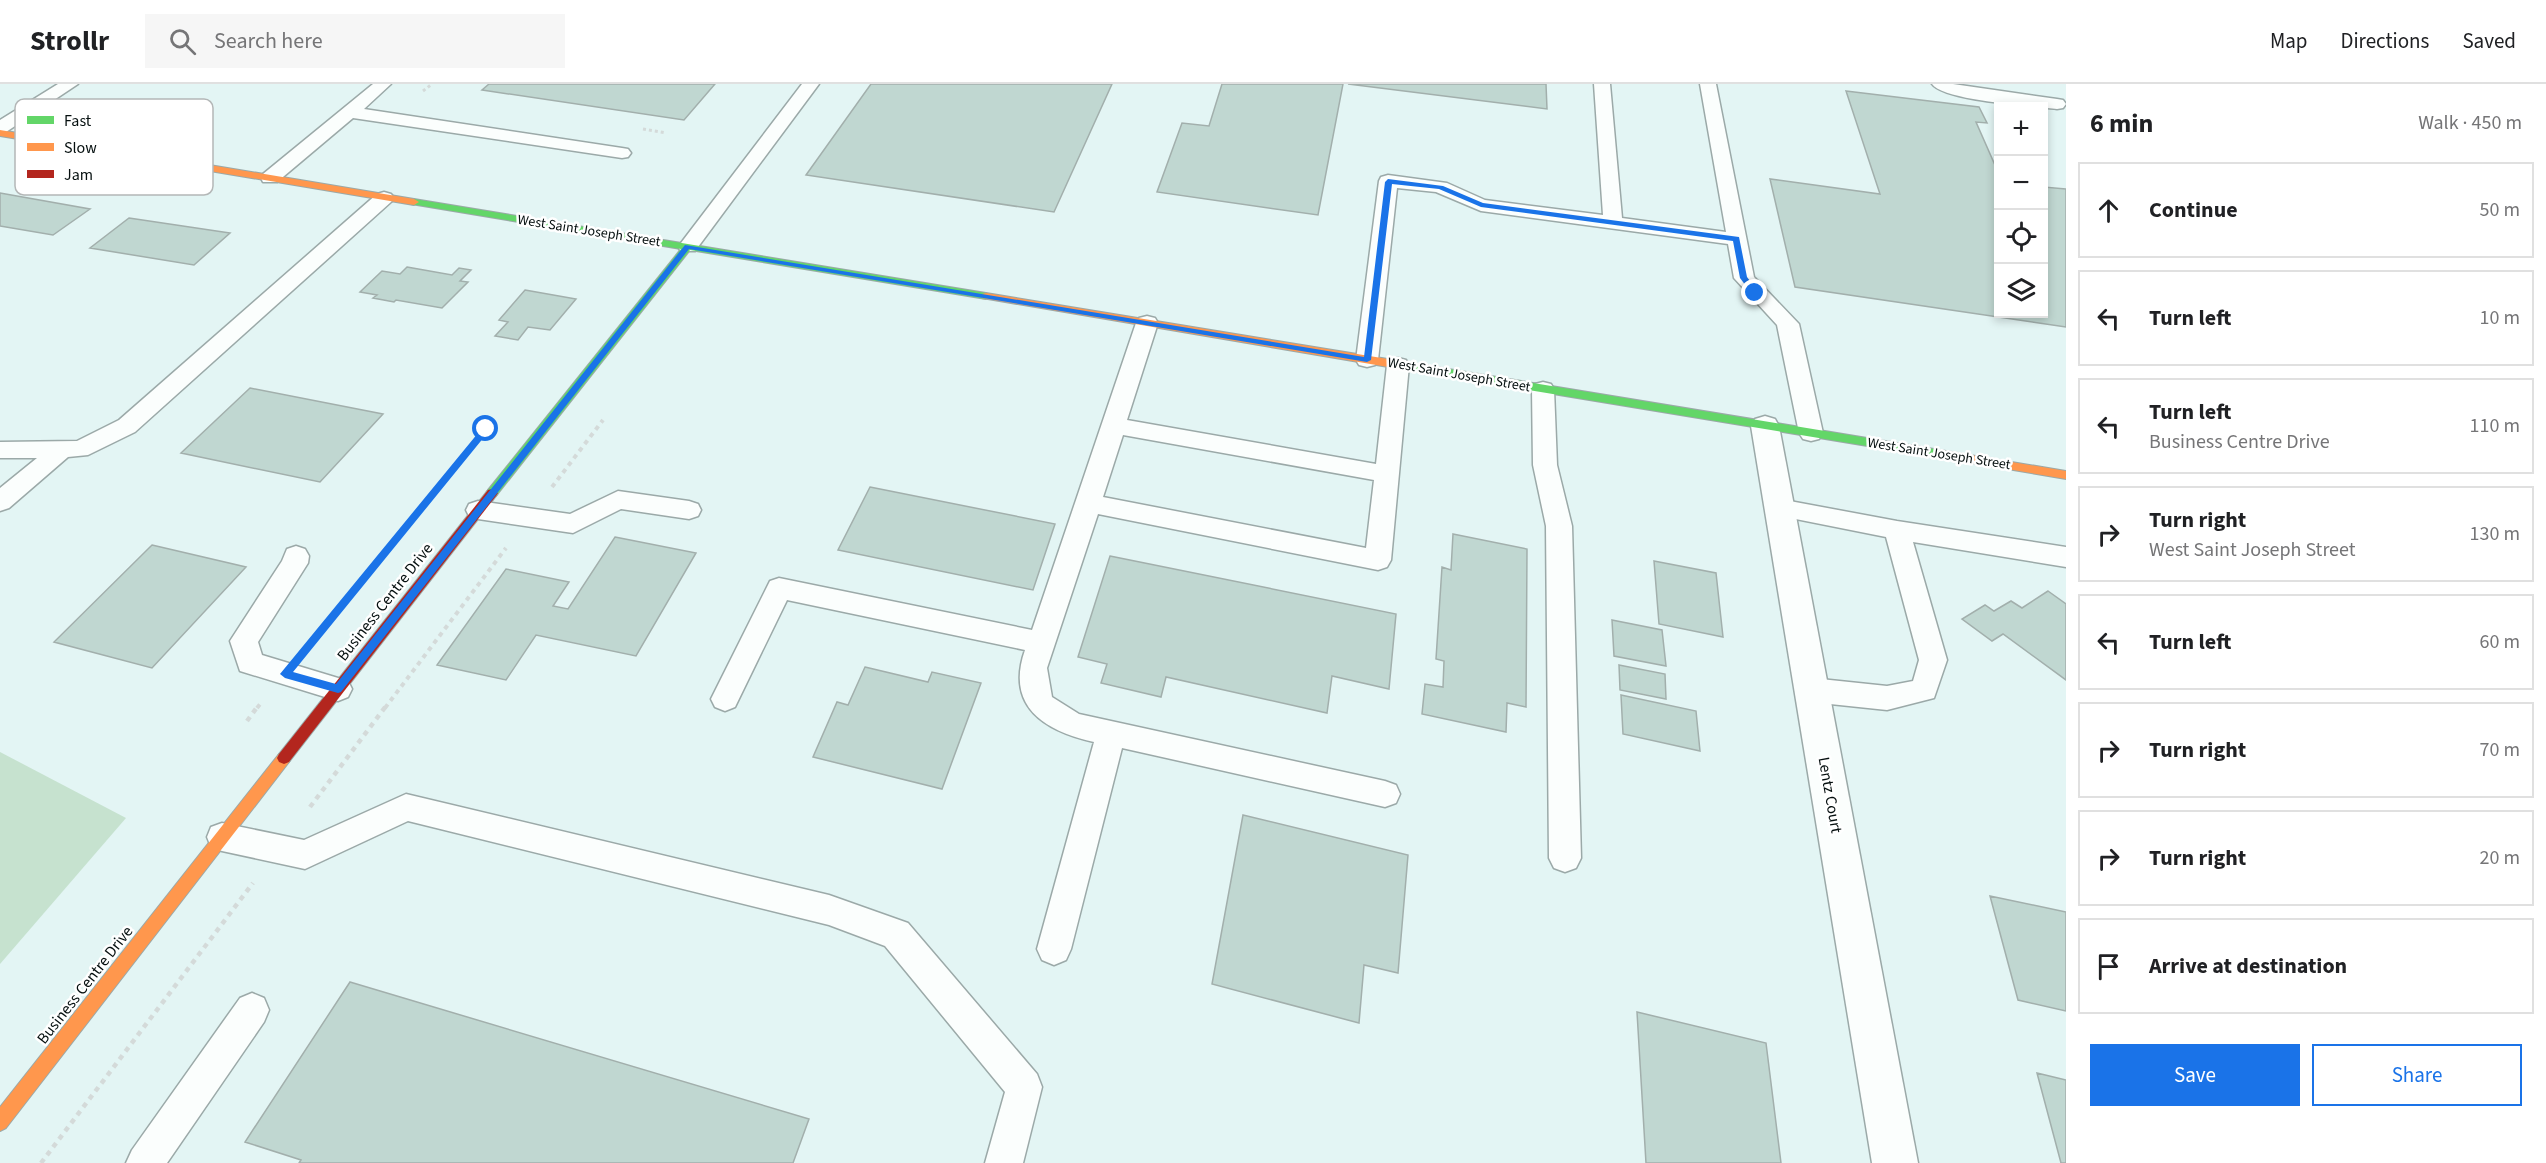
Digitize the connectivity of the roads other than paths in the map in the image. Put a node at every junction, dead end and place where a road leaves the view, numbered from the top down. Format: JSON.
{"nodes":[{"id":1,"x":70,"y":84,"type":"edge"},
{"id":2,"x":382,"y":84,"type":"edge"},
{"id":3,"x":811,"y":84,"type":"edge"},
{"id":4,"x":1602,"y":84,"type":"edge"},
{"id":5,"x":1708,"y":84,"type":"edge"},
{"id":6,"x":1940,"y":84,"type":"edge"},
{"id":7,"x":2046,"y":84,"type":"edge"},
{"id":8,"x":46,"y":99,"type":"edge"},
{"id":9,"x":2061,"y":111,"type":"edge"},
{"id":10,"x":349,"y":112,"type":"junction"},
{"id":11,"x":15,"y":119,"type":"edge"},
{"id":12,"x":0,"y":128,"type":"edge"},
{"id":13,"x":0,"y":133,"type":"edge"},
{"id":14,"x":15,"y":136,"type":"edge"},
{"id":15,"x":622,"y":153,"type":"dead end"},
{"id":16,"x":213,"y":168,"type":"edge"},
{"id":17,"x":270,"y":178,"type":"junction"},
{"id":18,"x":384,"y":198,"type":"junction"},
{"id":19,"x":1613,"y":221,"type":"junction"},
{"id":20,"x":1736,"y":239,"type":"junction"},
{"id":21,"x":688,"y":247,"type":"junction"},
{"id":22,"x":1147,"y":323,"type":"junction"},
{"id":23,"x":1367,"y":360,"type":"junction"},
{"id":24,"x":1398,"y":365,"type":"junction"},
{"id":25,"x":1543,"y":389,"type":"junction"},
{"id":26,"x":1114,"y":426,"type":"junction"},
{"id":27,"x":1765,"y":426,"type":"junction"},
{"id":28,"x":1811,"y":433,"type":"junction"},
{"id":29,"x":63,"y":449,"type":"junction"},
{"id":30,"x":0,"y":450,"type":"edge"},
{"id":31,"x":1386,"y":474,"type":"junction"},
{"id":32,"x":2066,"y":475,"type":"edge"},
{"id":33,"x":0,"y":502,"type":"edge"},
{"id":34,"x":1089,"y":503,"type":"junction"},
{"id":35,"x":1779,"y":508,"type":"junction"},
{"id":36,"x":478,"y":510,"type":"junction"},
{"id":37,"x":689,"y":510,"type":"dead end"},
{"id":38,"x":1897,"y":530,"type":"junction"},
{"id":39,"x":296,"y":556,"type":"dead end"},
{"id":40,"x":2066,"y":557,"type":"edge"},
{"id":41,"x":1042,"y":643,"type":"junction"},
{"id":42,"x":338,"y":689,"type":"junction"},
{"id":43,"x":1811,"y":690,"type":"junction"},
{"id":44,"x":725,"y":699,"type":"dead end"},
{"id":45,"x":1111,"y":734,"type":"junction"},
{"id":46,"x":1385,"y":794,"type":"dead end"},
{"id":47,"x":222,"y":837,"type":"junction"},
{"id":48,"x":1565,"y":858,"type":"dead end"},
{"id":49,"x":1054,"y":949,"type":"dead end"},
{"id":50,"x":252,"y":1010,"type":"dead end"},
{"id":51,"x":0,"y":1122,"type":"edge"},
{"id":52,"x":145,"y":1163,"type":"edge"},
{"id":53,"x":1004,"y":1163,"type":"edge"},
{"id":54,"x":1895,"y":1163,"type":"edge"}],
"edges":[{"from":1,"to":8,"type":"lane"},
{"from":2,"to":10,"type":"lane"},
{"from":3,"to":21,"type":"lane"},
{"from":4,"to":19,"type":"lane"},
{"from":5,"to":20,"type":"lane"},
{"from":6,"to":9,"type":"lane"},
{"from":7,"to":9,"type":"lane"},
{"from":10,"to":15,"type":"lane"},
{"from":10,"to":17,"type":"lane"},
{"from":11,"to":12,"type":"lane"},
{"from":13,"to":14,"type":"street","name":"West Saint Joseph Street"},
{"from":16,"to":17,"type":"street","name":"West Saint Joseph Street"},
{"from":17,"to":18,"type":"street","name":"West Saint Joseph Street"},
{"from":18,"to":21,"type":"street","name":"West Saint Joseph Street"},
{"from":18,"to":29,"type":"lane"},
{"from":19,"to":20,"type":"lane"},
{"from":19,"to":23,"type":"lane"},
{"from":20,"to":28,"type":"lane"},
{"from":21,"to":22,"type":"street","name":"West Saint Joseph Street"},
{"from":21,"to":36,"type":"street","name":"Business Centre Drive"},
{"from":22,"to":23,"type":"street","name":"West Saint Joseph Street"},
{"from":22,"to":26,"type":"lane"},
{"from":23,"to":24,"type":"street","name":"West Saint Joseph Street"},
{"from":24,"to":25,"type":"street","name":"West Saint Joseph Street"},
{"from":24,"to":31,"type":"lane"},
{"from":25,"to":27,"type":"street","name":"West Saint Joseph Street"},
{"from":25,"to":48,"type":"lane"},
{"from":26,"to":31,"type":"lane"},
{"from":26,"to":34,"type":"lane"},
{"from":27,"to":28,"type":"street","name":"West Saint Joseph Street"},
{"from":27,"to":35,"type":"street","name":"Lentz Court"},
{"from":28,"to":32,"type":"street","name":"West Saint Joseph Street"},
{"from":29,"to":30,"type":"lane"},
{"from":29,"to":33,"type":"lane"},
{"from":31,"to":34,"type":"lane"},
{"from":34,"to":41,"type":"lane"},
{"from":35,"to":38,"type":"lane"},
{"from":35,"to":43,"type":"street","name":"Lentz Court"},
{"from":36,"to":37,"type":"lane"},
{"from":36,"to":42,"type":"street","name":"Business Centre Drive"},
{"from":38,"to":40,"type":"lane"},
{"from":38,"to":43,"type":"lane"},
{"from":39,"to":42,"type":"lane"},
{"from":41,"to":44,"type":"lane"},
{"from":41,"to":45,"type":"lane"},
{"from":42,"to":47,"type":"street","name":"Business Centre Drive"},
{"from":43,"to":54,"type":"street","name":"Lentz Court"},
{"from":45,"to":46,"type":"lane"},
{"from":45,"to":49,"type":"lane"},
{"from":47,"to":51,"type":"street","name":"Business Centre Drive"},
{"from":47,"to":53,"type":"lane"},
{"from":50,"to":52,"type":"lane"}]}
